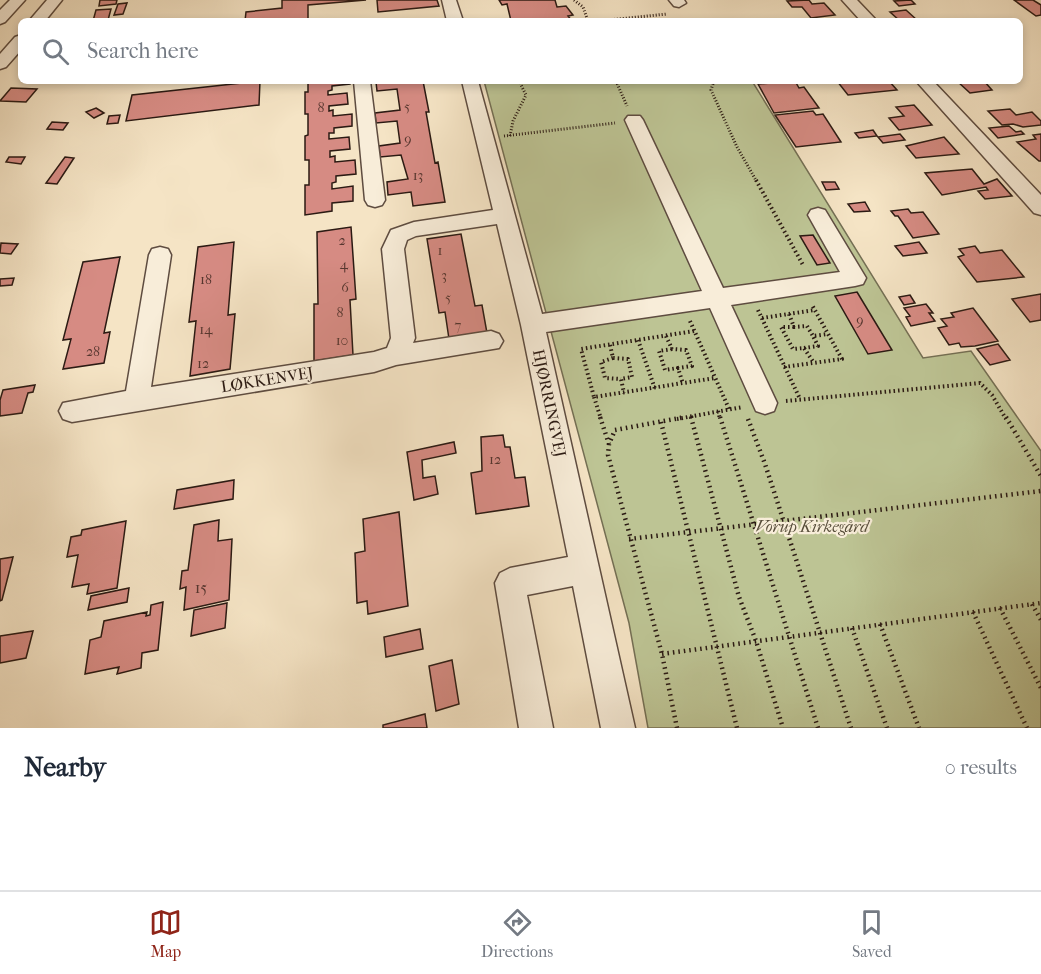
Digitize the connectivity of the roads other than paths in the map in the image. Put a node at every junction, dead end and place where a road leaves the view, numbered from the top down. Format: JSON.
{"nodes":[{"id":1,"x":18,"y":0,"type":"edge"},
{"id":2,"x":55,"y":0,"type":"edge"},
{"id":3,"x":449,"y":0,"type":"edge"},
{"id":4,"x":849,"y":0,"type":"edge"},
{"id":5,"x":40,"y":18,"type":"edge"},
{"id":6,"x":454,"y":18,"type":"edge"},
{"id":7,"x":866,"y":18,"type":"edge"},
{"id":8,"x":0,"y":20,"type":"edge"},
{"id":9,"x":18,"y":43,"type":"edge"},
{"id":10,"x":2,"y":60,"type":"edge"},
{"id":11,"x":362,"y":84,"type":"edge"},
{"id":12,"x":471,"y":84,"type":"edge"},
{"id":13,"x":927,"y":84,"type":"edge"},
{"id":14,"x":634,"y":120,"type":"road end"},
{"id":15,"x":375,"y":200,"type":"dead end"},
{"id":16,"x":1041,"y":208,"type":"edge"},
{"id":17,"x":818,"y":215,"type":"dead end"},
{"id":18,"x":505,"y":216,"type":"junction"},
{"id":19,"x":160,"y":255,"type":"dead end"},
{"id":20,"x":716,"y":298,"type":"junction"},
{"id":21,"x":533,"y":325,"type":"junction"},
{"id":22,"x":491,"y":341,"type":"dead end"},
{"id":23,"x":396,"y":355,"type":"junction"},
{"id":24,"x":137,"y":400,"type":"junction"},
{"id":25,"x":765,"y":403,"type":"road end"},
{"id":26,"x":72,"y":411,"type":"dead end"},
{"id":27,"x":584,"y":569,"type":"junction"},
{"id":28,"x":536,"y":728,"type":"edge"},
{"id":29,"x":618,"y":728,"type":"edge"}],
"edges":[{"from":1,"to":8,"type":"street"},
{"from":2,"to":5,"type":"street"},
{"from":3,"to":6,"type":"street"},
{"from":4,"to":7,"type":"street"},
{"from":9,"to":10,"type":"street"},
{"from":11,"to":15,"type":"street"},
{"from":12,"to":18,"type":"street","name":"HJØRRINGVEJ"},
{"from":13,"to":16,"type":"street"},
{"from":14,"to":20,"type":"street"},
{"from":17,"to":20,"type":"street"},
{"from":18,"to":21,"type":"street","name":"HJØRRINGVEJ"},
{"from":18,"to":23,"type":"street"},
{"from":19,"to":24,"type":"street"},
{"from":20,"to":21,"type":"street"},
{"from":20,"to":25,"type":"street"},
{"from":21,"to":27,"type":"street","name":"HJØRRINGVEJ"},
{"from":22,"to":23,"type":"street","name":"LØKKENVEJ"},
{"from":23,"to":24,"type":"street","name":"LØKKENVEJ"},
{"from":24,"to":26,"type":"street","name":"LØKKENVEJ"},
{"from":27,"to":28,"type":"street"},
{"from":27,"to":29,"type":"street","name":"HJØRRINGVEJ"}]}
